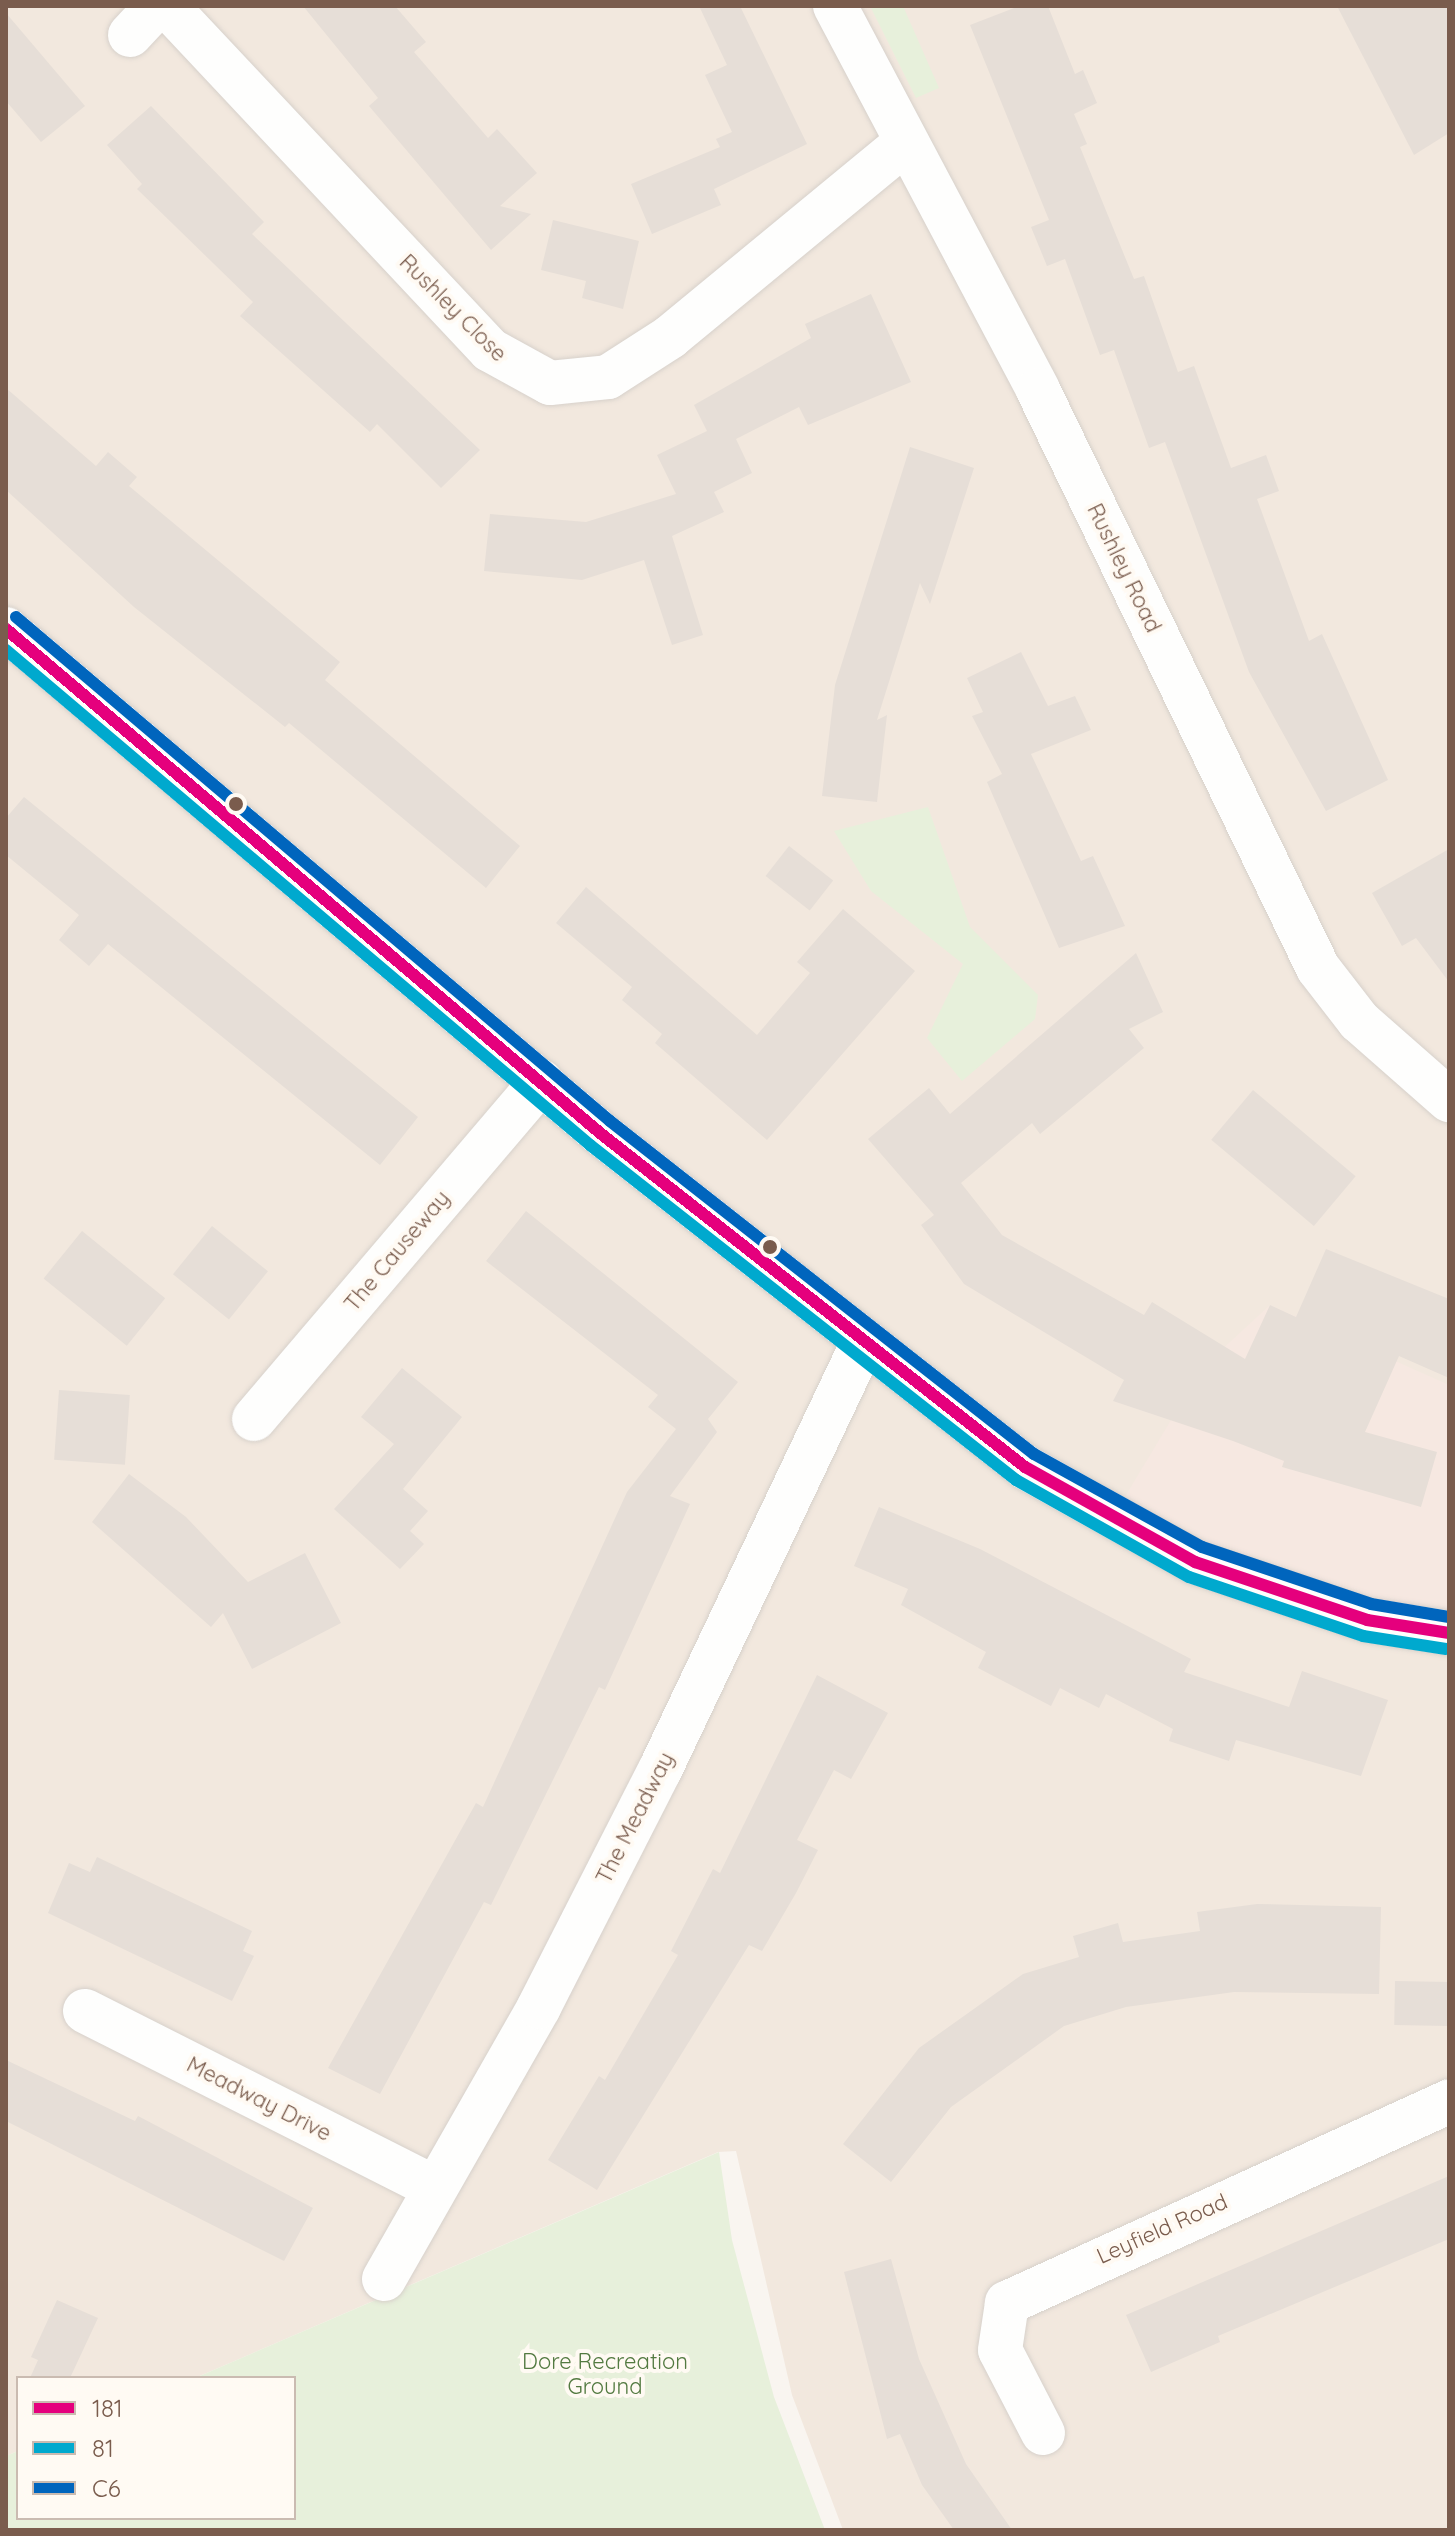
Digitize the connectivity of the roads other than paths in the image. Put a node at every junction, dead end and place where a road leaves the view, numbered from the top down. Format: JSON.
{"nodes":[{"id":1,"x":167,"y":6,"type":"edge"},
{"id":2,"x":835,"y":6,"type":"edge"},
{"id":3,"x":904,"y":144,"type":"junction"},
{"id":4,"x":6,"y":629,"type":"edge"},
{"id":5,"x":541,"y":1082,"type":"junction"},
{"id":6,"x":1449,"y":1100,"type":"edge"},
{"id":7,"x":862,"y":1345,"type":"junction"},
{"id":8,"x":254,"y":1419,"type":"dead end"},
{"id":9,"x":1449,"y":1633,"type":"edge"},
{"id":10,"x":85,"y":2011,"type":"dead end"},
{"id":11,"x":1449,"y":2102,"type":"edge"},
{"id":12,"x":433,"y":2187,"type":"junction"},
{"id":13,"x":384,"y":2279,"type":"dead end"},
{"id":14,"x":1043,"y":2433,"type":"dead end"}],
"edges":[{"from":1,"to":3,"type":"street","name":"Rushley Close"},
{"from":2,"to":3,"type":"street","name":"Rushley Road"},
{"from":3,"to":6,"type":"street","name":"Rushley Road"},
{"from":4,"to":5,"type":"street"},
{"from":5,"to":7,"type":"street"},
{"from":5,"to":8,"type":"street","name":"The Causeway"},
{"from":7,"to":9,"type":"street"},
{"from":7,"to":12,"type":"street","name":"The Meadway"},
{"from":10,"to":12,"type":"street","name":"Meadway Drive"},
{"from":11,"to":14,"type":"street","name":"Leyfield Road"},
{"from":12,"to":13,"type":"street","name":"The Meadway"}]}
